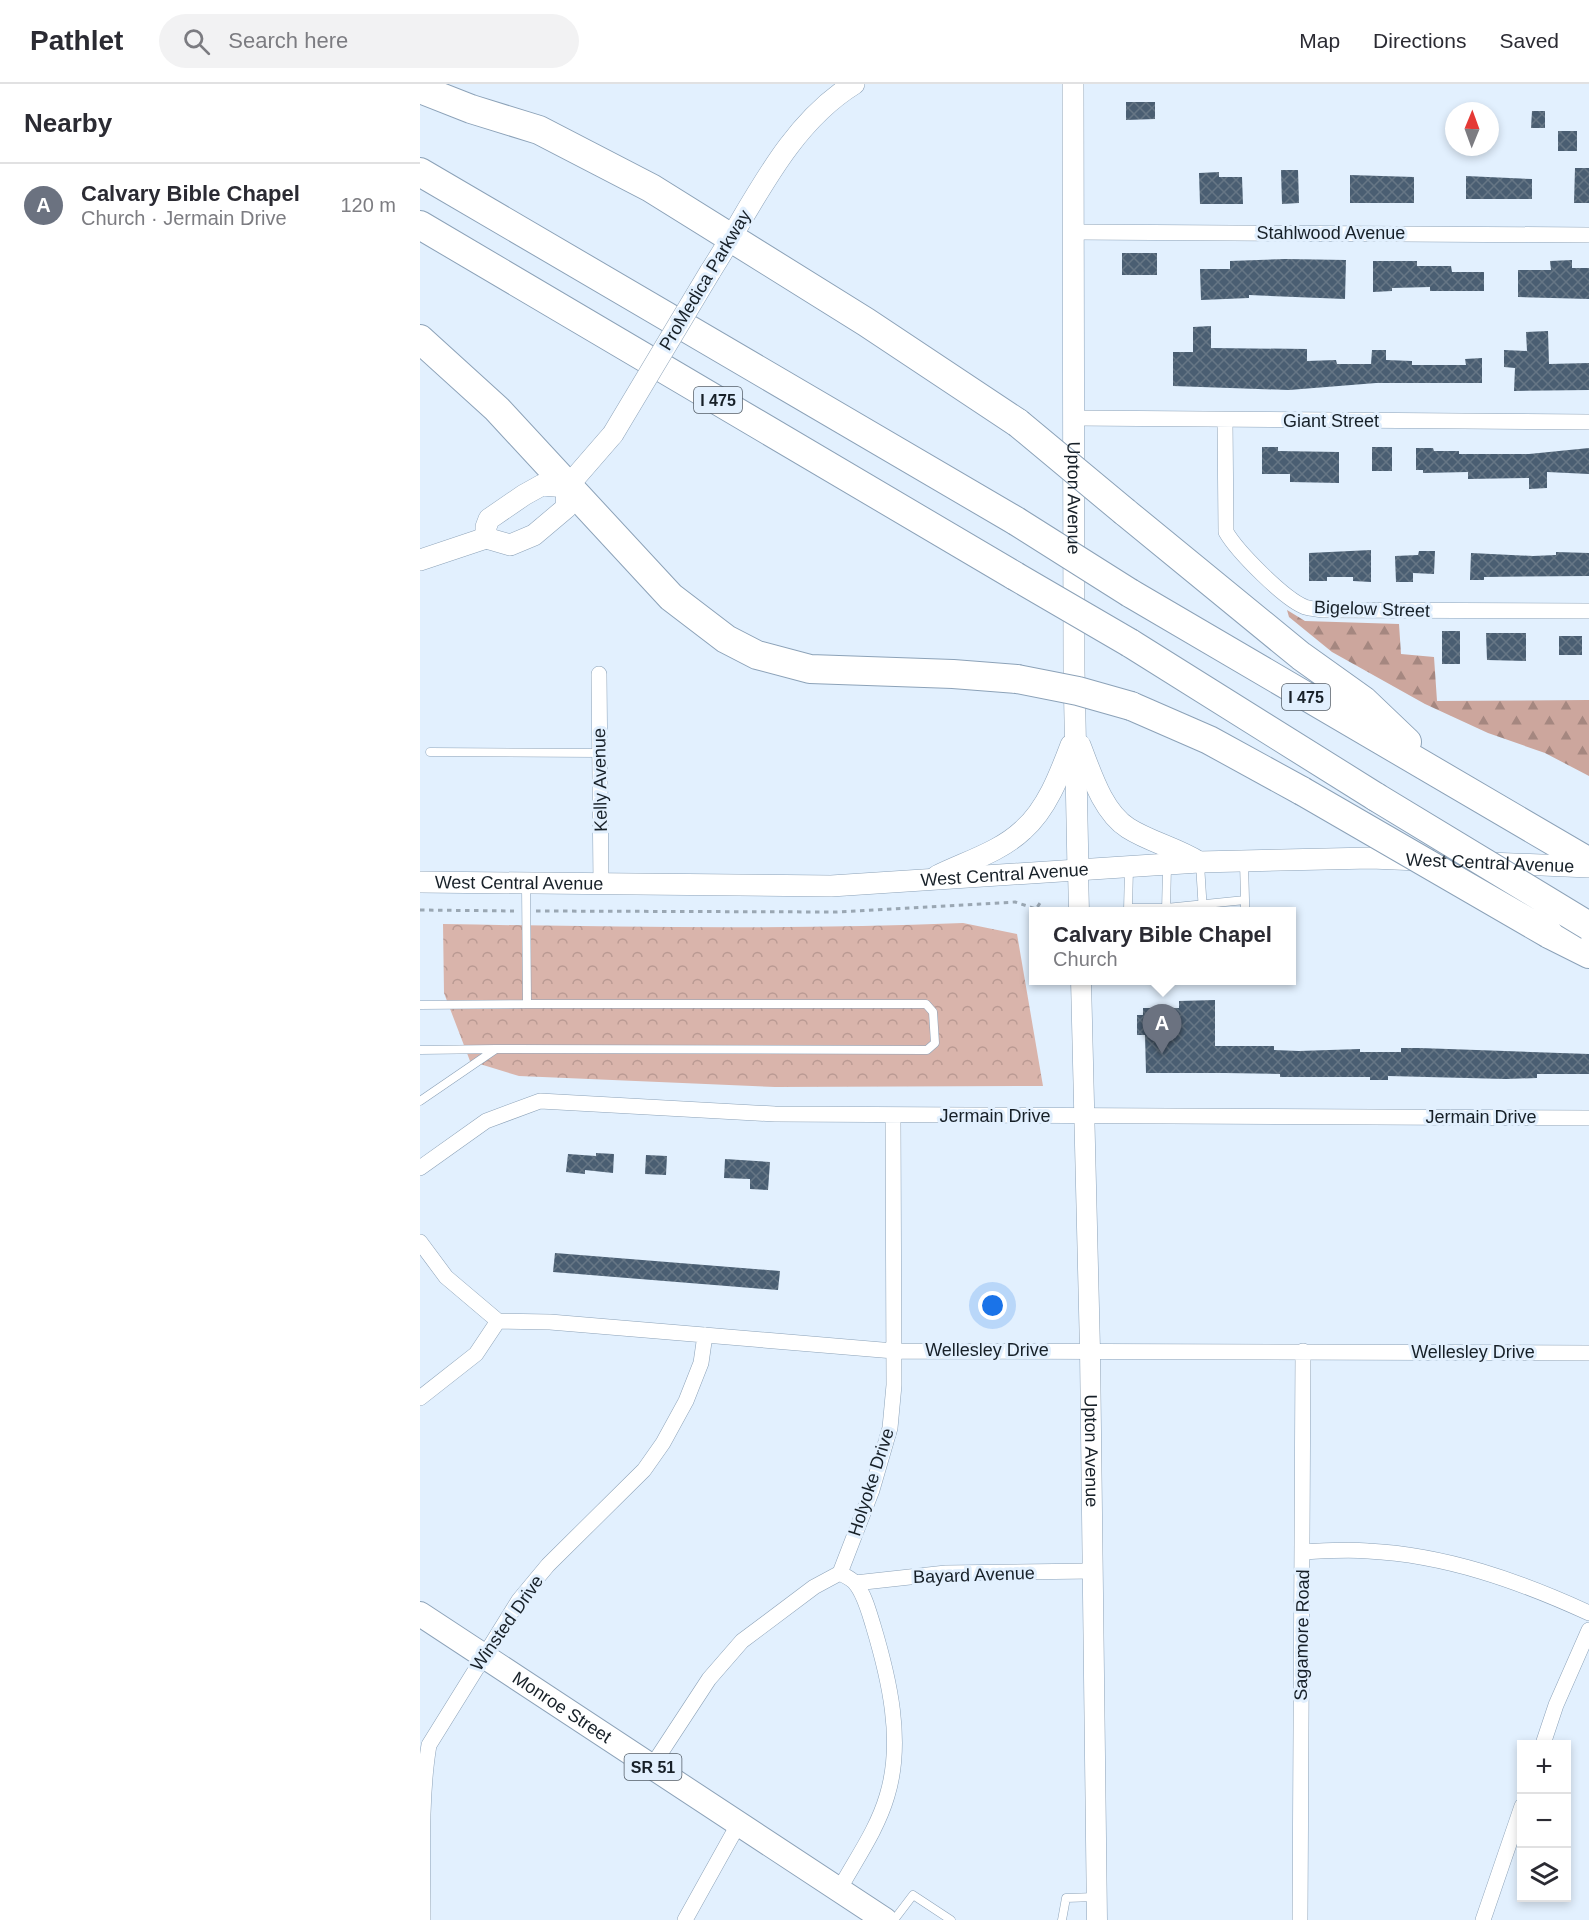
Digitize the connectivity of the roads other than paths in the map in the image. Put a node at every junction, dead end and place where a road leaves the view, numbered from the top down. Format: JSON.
{"nodes":[{"id":1,"x":854,"y":84,"type":"edge"},
{"id":2,"x":1073,"y":84,"type":"edge"},
{"id":3,"x":420,"y":89,"type":"edge"},
{"id":4,"x":420,"y":172,"type":"edge"},
{"id":5,"x":420,"y":225,"type":"edge"},
{"id":6,"x":1073,"y":232,"type":"junction"},
{"id":7,"x":1589,"y":235,"type":"edge"},
{"id":8,"x":731,"y":239,"type":"junction"},
{"id":9,"x":420,"y":339,"type":"edge"},
{"id":10,"x":1073,"y":418,"type":"junction"},
{"id":11,"x":1225,"y":420,"type":"junction"},
{"id":12,"x":1589,"y":422,"type":"edge"},
{"id":13,"x":567,"y":486,"type":"junction"},
{"id":14,"x":486,"y":538,"type":"junction"},
{"id":15,"x":420,"y":560,"type":"edge"},
{"id":16,"x":1589,"y":611,"type":"edge"},
{"id":17,"x":599,"y":674,"type":"dead end"},
{"id":18,"x":1075,"y":733,"type":"junction"},
{"id":19,"x":430,"y":752,"type":"dead end"},
{"id":20,"x":600,"y":753,"type":"junction"},
{"id":21,"x":1443,"y":777,"type":"junction"},
{"id":22,"x":1244,"y":861,"type":"junction"},
{"id":23,"x":1199,"y":862,"type":"junction"},
{"id":24,"x":1589,"y":862,"type":"edge"},
{"id":25,"x":1167,"y":865,"type":"junction"},
{"id":26,"x":1129,"y":867,"type":"junction"},
{"id":27,"x":1589,"y":867,"type":"edge"},
{"id":28,"x":1078,"y":870,"type":"junction"},
{"id":29,"x":925,"y":881,"type":"junction"},
{"id":30,"x":420,"y":882,"type":"edge"},
{"id":31,"x":526,"y":884,"type":"junction"},
{"id":32,"x":601,"y":885,"type":"junction"},
{"id":33,"x":1245,"y":900,"type":"junction"},
{"id":34,"x":1079,"y":907,"type":"edge"},
{"id":35,"x":1128,"y":907,"type":"edge"},
{"id":36,"x":1166,"y":907,"type":"edge"},
{"id":37,"x":1203,"y":907,"type":"edge"},
{"id":38,"x":1208,"y":907,"type":"edge"},
{"id":39,"x":1245,"y":907,"type":"edge"},
{"id":40,"x":1589,"y":926,"type":"edge"},
{"id":41,"x":1589,"y":954,"type":"edge"},
{"id":42,"x":1081,"y":985,"type":"edge"},
{"id":43,"x":527,"y":1004,"type":"junction"},
{"id":44,"x":420,"y":1005,"type":"edge"},
{"id":45,"x":496,"y":1049,"type":"junction"},
{"id":46,"x":420,"y":1050,"type":"edge"},
{"id":47,"x":420,"y":1101,"type":"edge"},
{"id":48,"x":1085,"y":1115,"type":"junction"},
{"id":49,"x":893,"y":1116,"type":"junction"},
{"id":50,"x":1589,"y":1118,"type":"edge"},
{"id":51,"x":420,"y":1168,"type":"edge"},
{"id":52,"x":420,"y":1242,"type":"edge"},
{"id":53,"x":498,"y":1321,"type":"junction"},
{"id":54,"x":705,"y":1335,"type":"junction"},
{"id":55,"x":1090,"y":1350,"type":"junction"},
{"id":56,"x":894,"y":1351,"type":"junction"},
{"id":57,"x":1304,"y":1351,"type":"junction"},
{"id":58,"x":1589,"y":1353,"type":"edge"},
{"id":59,"x":420,"y":1398,"type":"edge"},
{"id":60,"x":1303,"y":1552,"type":"junction"},
{"id":61,"x":1092,"y":1571,"type":"junction"},
{"id":62,"x":840,"y":1573,"type":"junction"},
{"id":63,"x":855,"y":1583,"type":"junction"},
{"id":64,"x":1589,"y":1613,"type":"edge"},
{"id":65,"x":420,"y":1614,"type":"edge"},
{"id":66,"x":1589,"y":1630,"type":"edge"},
{"id":67,"x":484,"y":1656,"type":"junction"},
{"id":68,"x":1544,"y":1740,"type":"edge"},
{"id":69,"x":652,"y":1766,"type":"junction"},
{"id":70,"x":1517,"y":1818,"type":"edge"},
{"id":71,"x":739,"y":1824,"type":"junction"},
{"id":72,"x":839,"y":1890,"type":"junction"},
{"id":73,"x":1097,"y":1897,"type":"junction"},
{"id":74,"x":423,"y":1920,"type":"edge"},
{"id":75,"x":685,"y":1920,"type":"edge"},
{"id":76,"x":885,"y":1920,"type":"edge"},
{"id":77,"x":894,"y":1920,"type":"edge"},
{"id":78,"x":951,"y":1920,"type":"edge"},
{"id":79,"x":1062,"y":1920,"type":"edge"},
{"id":80,"x":1097,"y":1920,"type":"edge"},
{"id":81,"x":1300,"y":1920,"type":"edge"},
{"id":82,"x":1483,"y":1920,"type":"edge"}],
"edges":[{"from":1,"to":8,"type":"main road","name":"ProMedica Parkway"},
{"from":2,"to":6,"type":"main road","name":"Upton Avenue"},
{"from":3,"to":8,"type":"highway"},
{"from":4,"to":21,"type":"highway","number":"I 475","bridge":true},
{"from":5,"to":40,"type":"highway","number":"I 475","bridge":true},
{"from":6,"to":7,"type":"street","name":"Stahlwood Avenue"},
{"from":6,"to":10,"type":"main road","name":"Upton Avenue"},
{"from":8,"to":13,"type":"main road","name":"ProMedica Parkway","bridge":true},
{"from":8,"to":21,"type":"highway","bridge":true},
{"from":9,"to":13,"type":"highway"},
{"from":10,"to":11,"type":"street","name":"Giant Street"},
{"from":10,"to":18,"type":"main road","name":"Upton Avenue"},
{"from":11,"to":12,"type":"street","name":"Giant Street"},
{"from":11,"to":16,"type":"street","name":"Bigelow Street"},
{"from":13,"to":14,"type":"main road"},
{"from":13,"to":14,"type":"main road","name":"ProMedica Parkway"},
{"from":13,"to":41,"type":"highway","bridge":true},
{"from":14,"to":15,"type":"main road","name":"ProMedica Parkway"},
{"from":17,"to":20,"type":"street","name":"Kelly Avenue"},
{"from":18,"to":23,"type":"main road"},
{"from":18,"to":28,"type":"main road","name":"Upton Avenue"},
{"from":18,"to":29,"type":"main road"},
{"from":19,"to":20,"type":"lane"},
{"from":20,"to":32,"type":"street","name":"Kelly Avenue"},
{"from":21,"to":24,"type":"highway","number":"I 475"},
{"from":22,"to":23,"type":"main road","name":"West Central Avenue"},
{"from":22,"to":27,"type":"main road","name":"West Central Avenue"},
{"from":22,"to":33,"type":"lane"},
{"from":23,"to":25,"type":"main road","name":"West Central Avenue"},
{"from":23,"to":37,"type":"lane"},
{"from":25,"to":26,"type":"main road","name":"West Central Avenue"},
{"from":25,"to":36,"type":"lane"},
{"from":26,"to":28,"type":"main road","name":"West Central Avenue"},
{"from":26,"to":35,"type":"lane"},
{"from":28,"to":29,"type":"main road","name":"West Central Avenue"},
{"from":28,"to":34,"type":"street","name":"Upton Avenue"},
{"from":29,"to":32,"type":"main road","name":"West Central Avenue"},
{"from":30,"to":31,"type":"main road","name":"West Central Avenue"},
{"from":31,"to":32,"type":"main road","name":"West Central Avenue"},
{"from":31,"to":43,"type":"lane"},
{"from":33,"to":38,"type":"lane"},
{"from":33,"to":39,"type":"lane"},
{"from":42,"to":48,"type":"street","name":"Upton Avenue"},
{"from":43,"to":44,"type":"lane"},
{"from":43,"to":45,"type":"lane"},
{"from":45,"to":46,"type":"lane"},
{"from":45,"to":47,"type":"lane"},
{"from":48,"to":49,"type":"street","name":"Jermain Drive"},
{"from":48,"to":50,"type":"street","name":"Jermain Drive"},
{"from":48,"to":55,"type":"street","name":"Upton Avenue"},
{"from":49,"to":51,"type":"street","name":"Jermain Drive"},
{"from":49,"to":56,"type":"street","name":"Holyoke Drive"},
{"from":52,"to":53,"type":"street"},
{"from":53,"to":54,"type":"street","name":"Wellesley Drive"},
{"from":53,"to":59,"type":"street"},
{"from":54,"to":56,"type":"street","name":"Wellesley Drive"},
{"from":54,"to":67,"type":"street","name":"Winsted Drive"},
{"from":55,"to":56,"type":"street","name":"Wellesley Drive"},
{"from":55,"to":57,"type":"street","name":"Wellesley Drive"},
{"from":55,"to":61,"type":"street","name":"Upton Avenue"},
{"from":56,"to":62,"type":"street","name":"Holyoke Drive"},
{"from":57,"to":58,"type":"street","name":"Wellesley Drive"},
{"from":57,"to":60,"type":"street","name":"Sagamore Road"},
{"from":60,"to":64,"type":"street"},
{"from":60,"to":81,"type":"street","name":"Sagamore Road"},
{"from":61,"to":63,"type":"street","name":"Bayard Avenue"},
{"from":61,"to":73,"type":"street","name":"Upton Avenue"},
{"from":62,"to":63,"type":"street"},
{"from":62,"to":69,"type":"street"},
{"from":63,"to":72,"type":"street"},
{"from":65,"to":67,"type":"main road","name":"Monroe Street","number":"SR 51"},
{"from":66,"to":68,"type":"street"},
{"from":67,"to":69,"type":"main road","name":"Monroe Street","number":"SR 51"},
{"from":67,"to":74,"type":"street","name":"Winsted Drive"},
{"from":69,"to":71,"type":"main road","name":"Monroe Street","number":"SR 51"},
{"from":70,"to":82,"type":"street"},
{"from":71,"to":72,"type":"main road","name":"Monroe Street","number":"SR 51"},
{"from":71,"to":75,"type":"street"},
{"from":72,"to":76,"type":"main road","name":"Monroe Street","number":"SR 51"},
{"from":73,"to":79,"type":"lane"},
{"from":73,"to":80,"type":"street","name":"Upton Avenue"},
{"from":77,"to":78,"type":"lane"}]}
